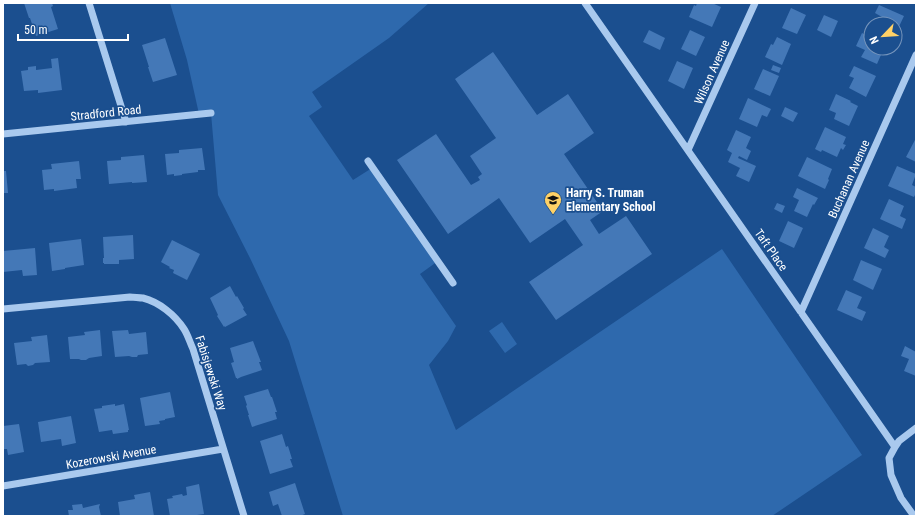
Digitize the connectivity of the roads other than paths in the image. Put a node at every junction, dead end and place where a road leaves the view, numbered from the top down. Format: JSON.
{"nodes":[{"id":1,"x":89,"y":3,"type":"edge"},
{"id":2,"x":585,"y":3,"type":"edge"},
{"id":3,"x":755,"y":3,"type":"edge"},
{"id":4,"x":916,"y":55,"type":"edge"},
{"id":5,"x":211,"y":113,"type":"dead end"},
{"id":6,"x":126,"y":122,"type":"junction"},
{"id":7,"x":3,"y":134,"type":"edge"},
{"id":8,"x":688,"y":150,"type":"junction"},
{"id":9,"x":368,"y":161,"type":"dead end"},
{"id":10,"x":453,"y":283,"type":"dead end"},
{"id":11,"x":3,"y":309,"type":"edge"},
{"id":12,"x":801,"y":312,"type":"junction"},
{"id":13,"x":916,"y":428,"type":"edge"},
{"id":14,"x":895,"y":447,"type":"junction"},
{"id":15,"x":223,"y":448,"type":"junction"},
{"id":16,"x":3,"y":486,"type":"edge"},
{"id":17,"x":244,"y":516,"type":"edge"},
{"id":18,"x":914,"y":516,"type":"edge"}],
"edges":[{"from":1,"to":6,"type":"street"},
{"from":2,"to":8,"type":"street","name":"Taft Place"},
{"from":3,"to":8,"type":"street","name":"Wilson Avenue"},
{"from":4,"to":12,"type":"street","name":"Buchanan Avenue"},
{"from":5,"to":6,"type":"street","name":"Stradford Road"},
{"from":6,"to":7,"type":"street","name":"Stradford Road"},
{"from":8,"to":12,"type":"street","name":"Taft Place"},
{"from":9,"to":10,"type":"street"},
{"from":11,"to":15,"type":"street","name":"Fabisjewski Way"},
{"from":12,"to":14,"type":"street","name":"Taft Place"},
{"from":13,"to":14,"type":"street"},
{"from":14,"to":18,"type":"street"},
{"from":15,"to":16,"type":"street","name":"Kozerowski Avenue"},
{"from":15,"to":17,"type":"street","name":"Fabisjewski Way"}]}
